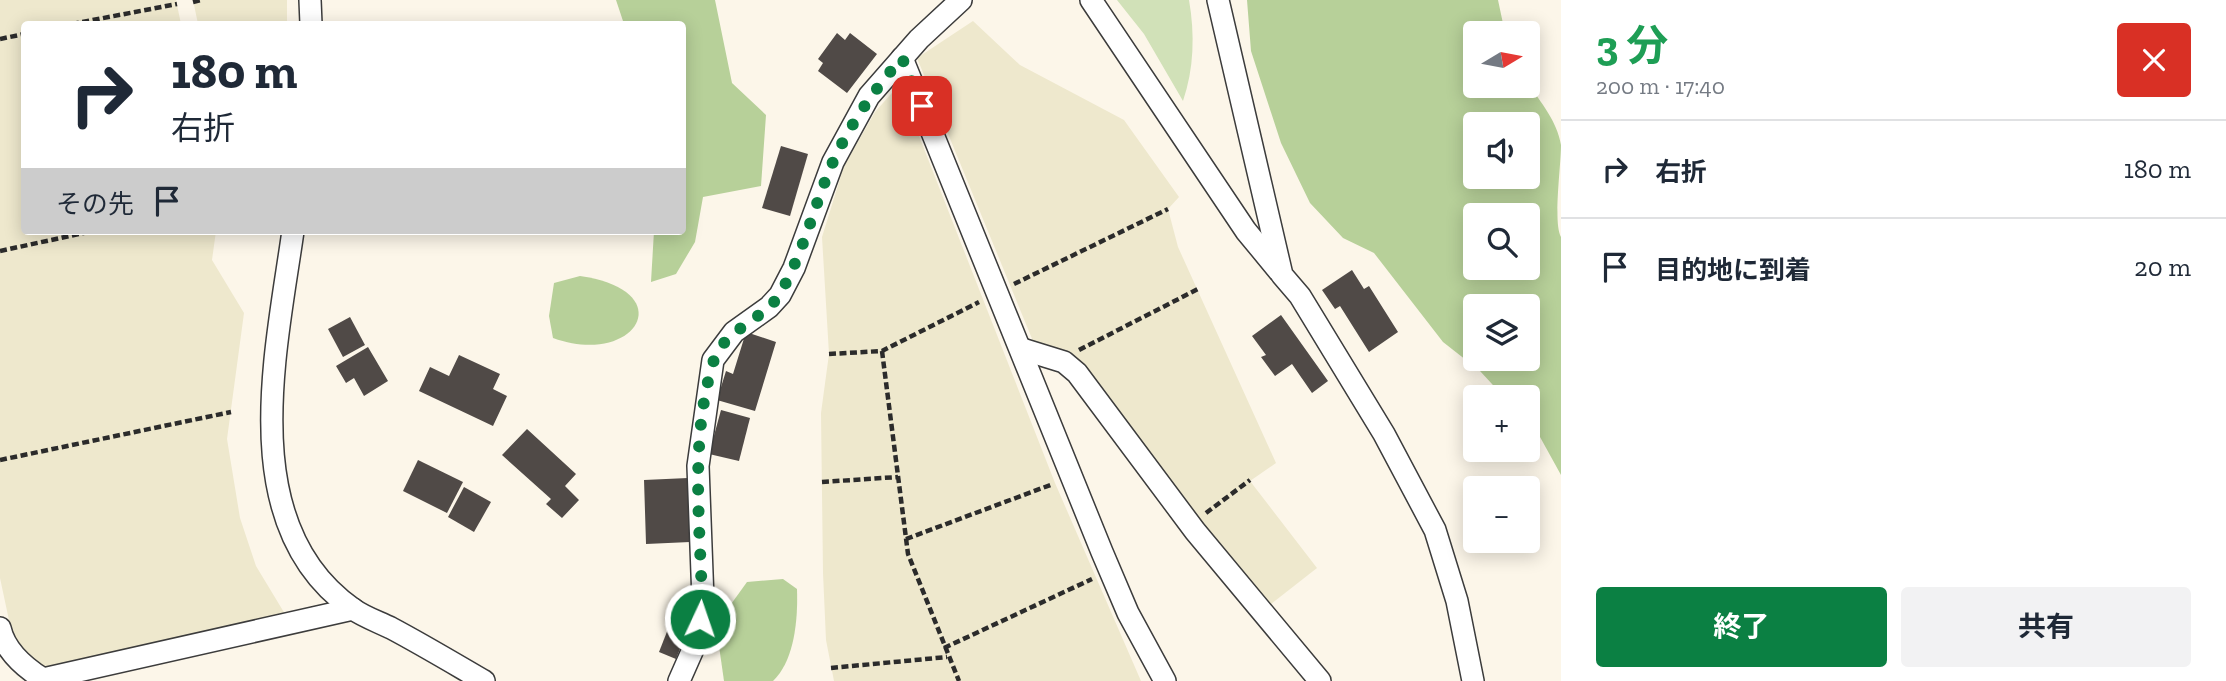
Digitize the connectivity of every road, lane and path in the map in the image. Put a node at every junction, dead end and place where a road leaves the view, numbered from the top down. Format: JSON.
{"nodes":[{"id":1,"x":201,"y":0,"type":"edge"},
{"id":2,"x":310,"y":0,"type":"edge"},
{"id":3,"x":961,"y":0,"type":"edge"},
{"id":4,"x":1091,"y":0,"type":"edge"},
{"id":5,"x":1218,"y":0,"type":"edge"},
{"id":6,"x":193,"y":2,"type":"edge"},
{"id":7,"x":177,"y":4,"type":"dead end"},
{"id":8,"x":88,"y":21,"type":"edge"},
{"id":9,"x":311,"y":21,"type":"edge"},
{"id":10,"x":21,"y":35,"type":"edge"},
{"id":11,"x":0,"y":39,"type":"edge"},
{"id":12,"x":902,"y":58,"type":"junction"},
{"id":13,"x":1168,"y":209,"type":"dead end"},
{"id":14,"x":74,"y":235,"type":"edge"},
{"id":15,"x":292,"y":235,"type":"edge"},
{"id":16,"x":0,"y":251,"type":"edge"},
{"id":17,"x":1282,"y":275,"type":"junction"},
{"id":18,"x":1009,"y":287,"type":"dead end"},
{"id":19,"x":1198,"y":289,"type":"dead end"},
{"id":20,"x":983,"y":300,"type":"dead end"},
{"id":21,"x":1022,"y":349,"type":"junction"},
{"id":22,"x":882,"y":351,"type":"junction"},
{"id":23,"x":1072,"y":353,"type":"dead end"},
{"id":24,"x":830,"y":355,"type":"dead end"},
{"id":25,"x":231,"y":412,"type":"dead end"},
{"id":26,"x":0,"y":460,"type":"edge"},
{"id":27,"x":898,"y":477,"type":"junction"},
{"id":28,"x":1250,"y":480,"type":"dead end"},
{"id":29,"x":822,"y":482,"type":"dead end"},
{"id":30,"x":1055,"y":484,"type":"dead end"},
{"id":31,"x":1198,"y":519,"type":"dead end"},
{"id":32,"x":906,"y":539,"type":"junction"},
{"id":33,"x":1096,"y":577,"type":"dead end"},
{"id":34,"x":353,"y":609,"type":"junction"},
{"id":35,"x":0,"y":628,"type":"edge"},
{"id":36,"x":944,"y":648,"type":"junction"},
{"id":37,"x":947,"y":657,"type":"junction"},
{"id":38,"x":831,"y":668,"type":"dead end"},
{"id":39,"x":484,"y":681,"type":"edge"},
{"id":40,"x":679,"y":681,"type":"edge"},
{"id":41,"x":959,"y":681,"type":"edge"},
{"id":42,"x":1165,"y":681,"type":"edge"},
{"id":43,"x":1320,"y":681,"type":"edge"},
{"id":44,"x":1473,"y":681,"type":"edge"}],
"edges":[{"from":1,"to":6,"type":"path"},
{"from":2,"to":9,"type":"street"},
{"from":3,"to":12,"type":"street"},
{"from":4,"to":17,"type":"street"},
{"from":5,"to":17,"type":"street"},
{"from":7,"to":8,"type":"path"},
{"from":10,"to":11,"type":"path"},
{"from":12,"to":21,"type":"street"},
{"from":12,"to":40,"type":"street"},
{"from":13,"to":18,"type":"path"},
{"from":14,"to":16,"type":"path"},
{"from":15,"to":34,"type":"street"},
{"from":17,"to":44,"type":"street"},
{"from":19,"to":23,"type":"path"},
{"from":20,"to":22,"type":"path"},
{"from":21,"to":42,"type":"street"},
{"from":21,"to":43,"type":"street"},
{"from":22,"to":24,"type":"path"},
{"from":22,"to":27,"type":"path"},
{"from":25,"to":26,"type":"path"},
{"from":27,"to":29,"type":"path"},
{"from":27,"to":32,"type":"path"},
{"from":28,"to":31,"type":"path"},
{"from":30,"to":32,"type":"path"},
{"from":32,"to":36,"type":"path"},
{"from":33,"to":36,"type":"path"},
{"from":34,"to":35,"type":"street"},
{"from":34,"to":39,"type":"street"},
{"from":36,"to":37,"type":"path"},
{"from":37,"to":38,"type":"path"},
{"from":37,"to":41,"type":"path"}]}
